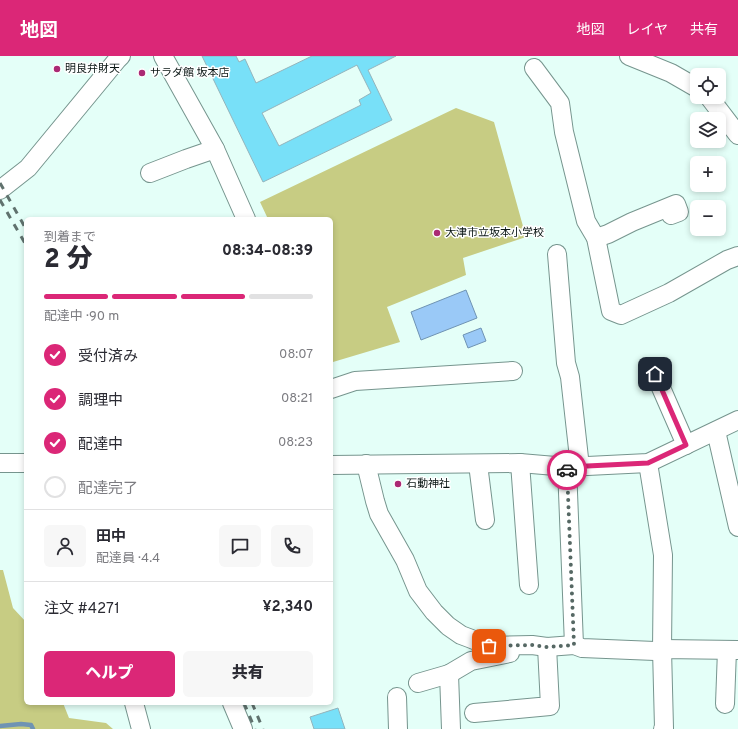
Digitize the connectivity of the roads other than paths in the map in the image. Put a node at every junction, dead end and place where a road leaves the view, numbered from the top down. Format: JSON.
{"nodes":[{"id":1,"x":121,"y":56,"type":"edge"},
{"id":2,"x":163,"y":56,"type":"edge"},
{"id":3,"x":629,"y":56,"type":"edge"},
{"id":4,"x":534,"y":68,"type":"dead end"},
{"id":5,"x":690,"y":83,"type":"edge"},
{"id":6,"x":715,"y":104,"type":"edge"},
{"id":7,"x":737,"y":132,"type":"edge"},
{"id":8,"x":215,"y":149,"type":"junction"},
{"id":9,"x":150,"y":173,"type":"dead end"},
{"id":10,"x":0,"y":190,"type":"edge"},
{"id":11,"x":671,"y":215,"type":"dead end"},
{"id":12,"x":245,"y":217,"type":"edge"},
{"id":13,"x":596,"y":238,"type":"junction"},
{"id":14,"x":557,"y":254,"type":"dead end"},
{"id":15,"x":738,"y":256,"type":"edge"},
{"id":16,"x":512,"y":371,"type":"dead end"},
{"id":17,"x":655,"y":374,"type":"dead end"},
{"id":18,"x":333,"y":388,"type":"edge"},
{"id":19,"x":738,"y":420,"type":"edge"},
{"id":20,"x":716,"y":431,"type":"junction"},
{"id":21,"x":686,"y":445,"type":"junction"},
{"id":22,"x":333,"y":459,"type":"edge"},
{"id":23,"x":0,"y":463,"type":"edge"},
{"id":24,"x":24,"y":463,"type":"edge"},
{"id":25,"x":520,"y":463,"type":"junction"},
{"id":26,"x":648,"y":463,"type":"junction"},
{"id":27,"x":366,"y":464,"type":"junction"},
{"id":28,"x":478,"y":464,"type":"junction"},
{"id":29,"x":574,"y":467,"type":"junction"},
{"id":30,"x":485,"y":520,"type":"dead end"},
{"id":31,"x":738,"y":527,"type":"edge"},
{"id":32,"x":529,"y":585,"type":"dead end"},
{"id":33,"x":574,"y":645,"type":"junction"},
{"id":34,"x":545,"y":646,"type":"junction"},
{"id":35,"x":662,"y":649,"type":"junction"},
{"id":36,"x":733,"y":650,"type":"edge"},
{"id":37,"x":449,"y":674,"type":"junction"},
{"id":38,"x":418,"y":683,"type":"dead end"},
{"id":39,"x":397,"y":697,"type":"dead end"},
{"id":40,"x":725,"y":704,"type":"dead end"},
{"id":41,"x":135,"y":705,"type":"edge"},
{"id":42,"x":233,"y":705,"type":"edge"},
{"id":43,"x":474,"y":713,"type":"dead end"},
{"id":44,"x":141,"y":729,"type":"edge"},
{"id":45,"x":243,"y":729,"type":"edge"},
{"id":46,"x":398,"y":729,"type":"edge"},
{"id":47,"x":451,"y":729,"type":"edge"},
{"id":48,"x":663,"y":729,"type":"edge"}],
"edges":[{"from":1,"to":10,"type":"street"},
{"from":2,"to":8,"type":"street"},
{"from":3,"to":5,"type":"street"},
{"from":4,"to":13,"type":"street"},
{"from":6,"to":7,"type":"street"},
{"from":8,"to":9,"type":"street"},
{"from":8,"to":12,"type":"street"},
{"from":11,"to":13,"type":"street"},
{"from":13,"to":15,"type":"street"},
{"from":14,"to":29,"type":"street"},
{"from":16,"to":18,"type":"street"},
{"from":17,"to":21,"type":"street"},
{"from":19,"to":20,"type":"street"},
{"from":20,"to":21,"type":"street"},
{"from":20,"to":31,"type":"street"},
{"from":21,"to":26,"type":"street"},
{"from":22,"to":27,"type":"street"},
{"from":23,"to":24,"type":"street"},
{"from":25,"to":28,"type":"street"},
{"from":25,"to":29,"type":"street"},
{"from":25,"to":32,"type":"street"},
{"from":26,"to":29,"type":"street"},
{"from":26,"to":35,"type":"street"},
{"from":27,"to":28,"type":"street"},
{"from":27,"to":34,"type":"street"},
{"from":28,"to":30,"type":"street"},
{"from":29,"to":33,"type":"street"},
{"from":33,"to":34,"type":"street"},
{"from":33,"to":35,"type":"street"},
{"from":34,"to":37,"type":"street"},
{"from":34,"to":43,"type":"street"},
{"from":35,"to":36,"type":"street"},
{"from":35,"to":48,"type":"street"},
{"from":36,"to":40,"type":"street"},
{"from":37,"to":38,"type":"street"},
{"from":37,"to":47,"type":"street"},
{"from":39,"to":46,"type":"street"},
{"from":41,"to":44,"type":"street"},
{"from":42,"to":45,"type":"street"}]}
